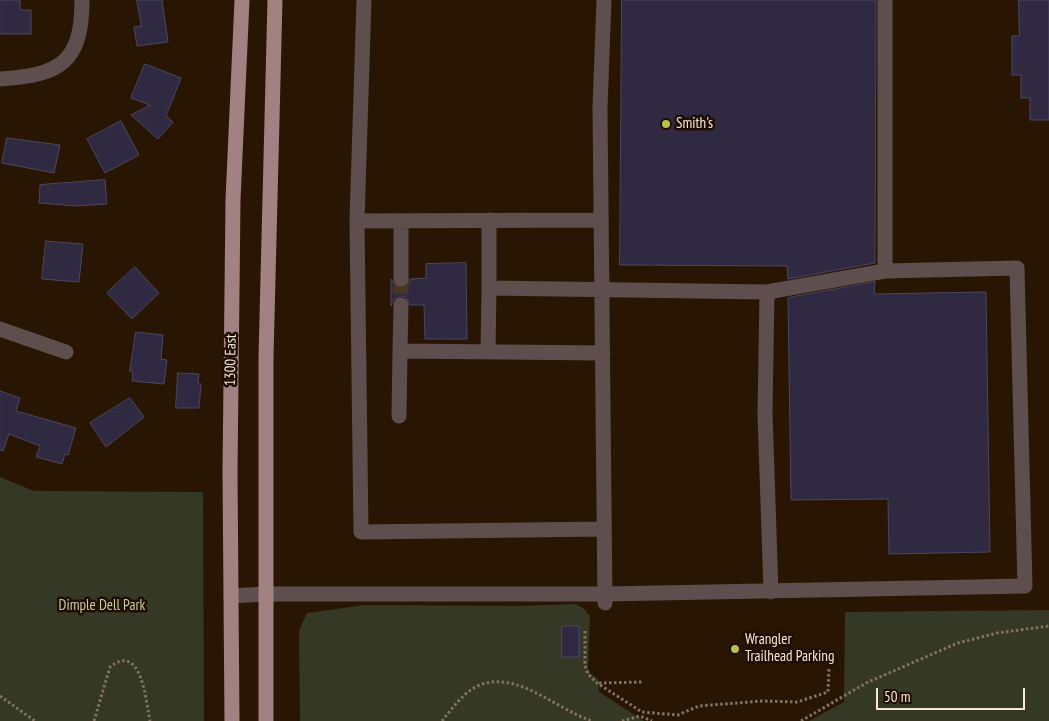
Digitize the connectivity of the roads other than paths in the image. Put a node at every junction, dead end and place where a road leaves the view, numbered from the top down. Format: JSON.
{"nodes":[{"id":1,"x":82,"y":0,"type":"edge"},
{"id":2,"x":242,"y":0,"type":"edge"},
{"id":3,"x":275,"y":0,"type":"edge"},
{"id":4,"x":364,"y":0,"type":"edge"},
{"id":5,"x":604,"y":0,"type":"edge"},
{"id":6,"x":885,"y":0,"type":"edge"},
{"id":7,"x":0,"y":79,"type":"edge"},
{"id":8,"x":489,"y":220,"type":"junction"},
{"id":9,"x":601,"y":220,"type":"junction"},
{"id":10,"x":357,"y":221,"type":"junction"},
{"id":11,"x":401,"y":221,"type":"junction"},
{"id":12,"x":885,"y":271,"type":"junction"},
{"id":13,"x":401,"y":279,"type":"tunnel mouth"},
{"id":14,"x":489,"y":288,"type":"junction"},
{"id":15,"x":601,"y":289,"type":"junction"},
{"id":16,"x":767,"y":292,"type":"junction"},
{"id":17,"x":401,"y":305,"type":"tunnel mouth"},
{"id":18,"x":0,"y":328,"type":"edge"},
{"id":19,"x":400,"y":351,"type":"junction"},
{"id":20,"x":66,"y":352,"type":"dead end"},
{"id":21,"x":488,"y":352,"type":"junction"},
{"id":22,"x":603,"y":353,"type":"junction"},
{"id":23,"x":399,"y":416,"type":"dead end"},
{"id":24,"x":604,"y":529,"type":"junction"},
{"id":25,"x":771,"y":592,"type":"junction"},
{"id":26,"x":265,"y":594,"type":"junction"},
{"id":27,"x":231,"y":596,"type":"junction"},
{"id":28,"x":605,"y":599,"type":"junction"},
{"id":29,"x":232,"y":721,"type":"edge"},
{"id":30,"x":266,"y":721,"type":"edge"}],
"edges":[{"from":1,"to":7,"type":"street"},
{"from":2,"to":27,"type":"main road","name":"1300 East"},
{"from":3,"to":26,"type":"main road"},
{"from":4,"to":10,"type":"street"},
{"from":5,"to":9,"type":"street"},
{"from":6,"to":12,"type":"street"},
{"from":8,"to":9,"type":"street"},
{"from":8,"to":11,"type":"street"},
{"from":8,"to":14,"type":"street"},
{"from":9,"to":15,"type":"street"},
{"from":10,"to":11,"type":"street"},
{"from":10,"to":24,"type":"street"},
{"from":11,"to":13,"type":"street"},
{"from":12,"to":16,"type":"street"},
{"from":12,"to":25,"type":"street"},
{"from":14,"to":15,"type":"street"},
{"from":14,"to":21,"type":"street"},
{"from":15,"to":16,"type":"street"},
{"from":15,"to":22,"type":"street"},
{"from":16,"to":25,"type":"street"},
{"from":17,"to":19,"type":"street"},
{"from":18,"to":20,"type":"street"},
{"from":19,"to":21,"type":"street"},
{"from":19,"to":23,"type":"street"},
{"from":21,"to":22,"type":"street"},
{"from":22,"to":24,"type":"street"},
{"from":24,"to":28,"type":"street"},
{"from":25,"to":28,"type":"street"},
{"from":26,"to":27,"type":"street"},
{"from":26,"to":28,"type":"street"},
{"from":26,"to":30,"type":"main road"},
{"from":27,"to":29,"type":"main road","name":"1300 East"}]}
